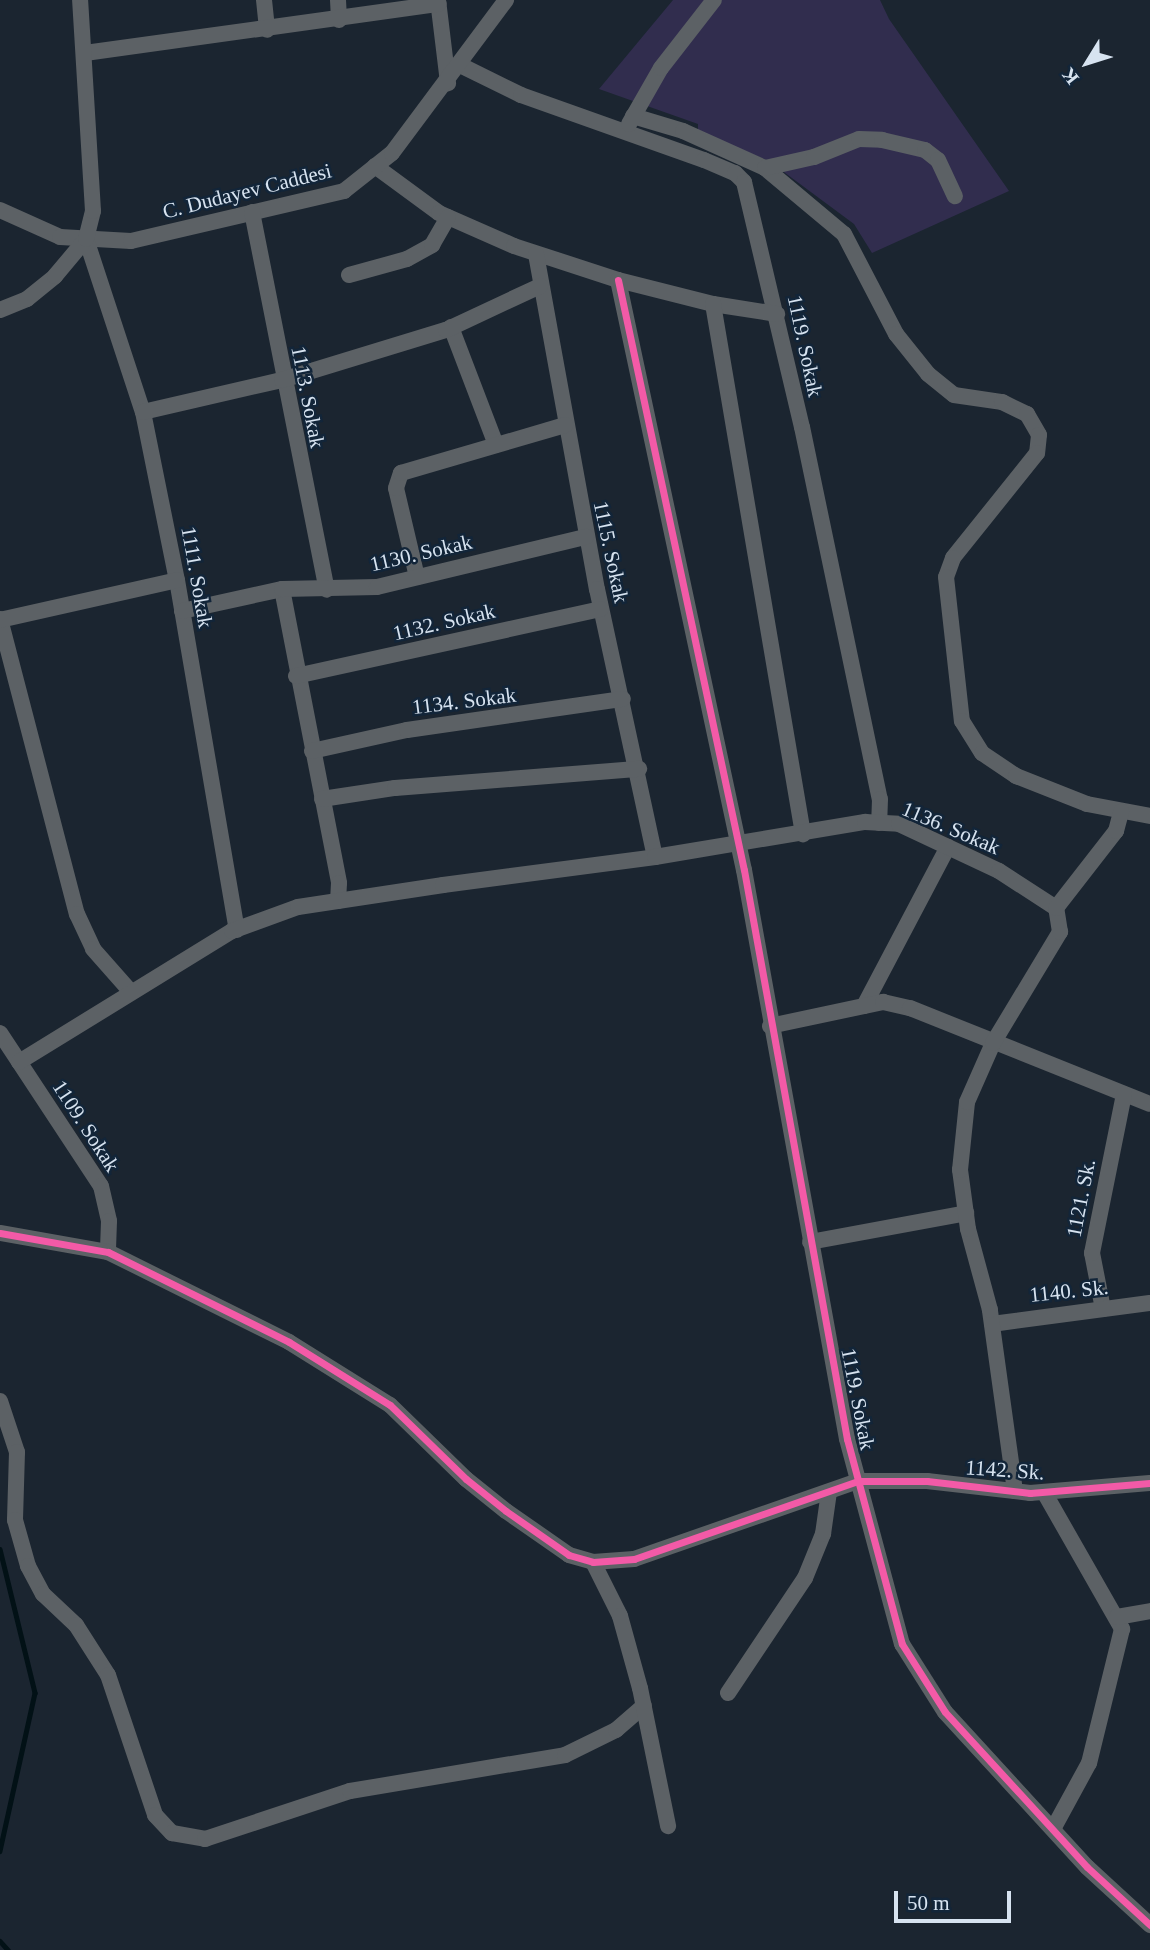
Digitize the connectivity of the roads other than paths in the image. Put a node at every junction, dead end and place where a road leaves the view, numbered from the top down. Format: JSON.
{"nodes":[{"id":1,"x":80,"y":0,"type":"edge"},
{"id":2,"x":264,"y":0,"type":"edge"},
{"id":3,"x":338,"y":0,"type":"edge"},
{"id":4,"x":506,"y":0,"type":"edge"},
{"id":5,"x":714,"y":0,"type":"edge"},
{"id":6,"x":438,"y":2,"type":"edge"},
{"id":7,"x":339,"y":20,"type":"junction"},
{"id":8,"x":267,"y":30,"type":"junction"},
{"id":9,"x":85,"y":53,"type":"junction"},
{"id":10,"x":460,"y":65,"type":"junction"},
{"id":11,"x":448,"y":83,"type":"junction"},
{"id":12,"x":633,"y":116,"type":"junction"},
{"id":13,"x":625,"y":132,"type":"junction"},
{"id":14,"x":375,"y":166,"type":"junction"},
{"id":15,"x":765,"y":168,"type":"junction"},
{"id":16,"x":955,"y":196,"type":"dead end"},
{"id":17,"x":0,"y":210,"type":"edge"},
{"id":18,"x":252,"y":212,"type":"junction"},
{"id":19,"x":448,"y":217,"type":"junction"},
{"id":20,"x":86,"y":239,"type":"junction"},
{"id":21,"x":536,"y":254,"type":"junction"},
{"id":22,"x":349,"y":275,"type":"dead end"},
{"id":23,"x":618,"y":280,"type":"junction"},
{"id":24,"x":540,"y":286,"type":"junction"},
{"id":25,"x":713,"y":304,"type":"junction"},
{"id":26,"x":0,"y":310,"type":"edge"},
{"id":27,"x":777,"y":314,"type":"junction"},
{"id":28,"x":451,"y":327,"type":"junction"},
{"id":29,"x":282,"y":380,"type":"junction"},
{"id":30,"x":143,"y":412,"type":"junction"},
{"id":31,"x":565,"y":425,"type":"junction"},
{"id":32,"x":496,"y":445,"type":"junction"},
{"id":33,"x":586,"y":537,"type":"junction"},
{"id":34,"x":417,"y":577,"type":"junction"},
{"id":35,"x":177,"y":580,"type":"junction"},
{"id":36,"x":282,"y":589,"type":"junction"},
{"id":37,"x":327,"y":590,"type":"junction"},
{"id":38,"x":601,"y":609,"type":"junction"},
{"id":39,"x":182,"y":611,"type":"junction"},
{"id":40,"x":0,"y":620,"type":"edge"},
{"id":41,"x":296,"y":676,"type":"junction"},
{"id":42,"x":623,"y":699,"type":"junction"},
{"id":43,"x":312,"y":751,"type":"junction"},
{"id":44,"x":639,"y":769,"type":"junction"},
{"id":45,"x":322,"y":800,"type":"junction"},
{"id":46,"x":1121,"y":812,"type":"junction"},
{"id":47,"x":1150,"y":816,"type":"edge"},
{"id":48,"x":879,"y":823,"type":"junction"},
{"id":49,"x":803,"y":834,"type":"junction"},
{"id":50,"x":737,"y":842,"type":"junction"},
{"id":51,"x":948,"y":848,"type":"junction"},
{"id":52,"x":655,"y":857,"type":"junction"},
{"id":53,"x":338,"y":901,"type":"junction"},
{"id":54,"x":1056,"y":908,"type":"junction"},
{"id":55,"x":237,"y":930,"type":"junction"},
{"id":56,"x":131,"y":992,"type":"junction"},
{"id":57,"x":864,"y":1006,"type":"junction"},
{"id":58,"x":770,"y":1026,"type":"junction"},
{"id":59,"x":0,"y":1033,"type":"edge"},
{"id":60,"x":993,"y":1043,"type":"junction"},
{"id":61,"x":19,"y":1062,"type":"junction"},
{"id":62,"x":1124,"y":1094,"type":"junction"},
{"id":63,"x":1150,"y":1104,"type":"edge"},
{"id":64,"x":966,"y":1213,"type":"junction"},
{"id":65,"x":0,"y":1233,"type":"edge"},
{"id":66,"x":810,"y":1242,"type":"junction"},
{"id":67,"x":108,"y":1252,"type":"junction"},
{"id":68,"x":1150,"y":1303,"type":"edge"},
{"id":69,"x":1103,"y":1308,"type":"junction"},
{"id":70,"x":992,"y":1324,"type":"junction"},
{"id":71,"x":0,"y":1401,"type":"edge"},
{"id":72,"x":858,"y":1481,"type":"junction"},
{"id":73,"x":1150,"y":1483,"type":"edge"},
{"id":74,"x":1015,"y":1491,"type":"junction"},
{"id":75,"x":830,"y":1492,"type":"junction"},
{"id":76,"x":1044,"y":1492,"type":"junction"},
{"id":77,"x":593,"y":1562,"type":"junction"},
{"id":78,"x":1150,"y":1611,"type":"edge"},
{"id":79,"x":1117,"y":1617,"type":"junction"},
{"id":80,"x":728,"y":1693,"type":"dead end"},
{"id":81,"x":644,"y":1706,"type":"junction"},
{"id":82,"x":668,"y":1826,"type":"dead end"},
{"id":83,"x":1053,"y":1829,"type":"junction"},
{"id":84,"x":1150,"y":1925,"type":"edge"}],
"edges":[{"from":1,"to":9,"type":"street"},
{"from":2,"to":8,"type":"street"},
{"from":3,"to":7,"type":"street"},
{"from":4,"to":10,"type":"street","name":"C. Dudayev Caddesi"},
{"from":5,"to":12,"type":"street"},
{"from":6,"to":7,"type":"street"},
{"from":6,"to":11,"type":"street"},
{"from":7,"to":8,"type":"street"},
{"from":8,"to":9,"type":"street"},
{"from":9,"to":20,"type":"street"},
{"from":10,"to":11,"type":"street","name":"C. Dudayev Caddesi"},
{"from":10,"to":13,"type":"street","name":"1119. Sokak"},
{"from":11,"to":14,"type":"street","name":"C. Dudayev Caddesi"},
{"from":12,"to":13,"type":"street"},
{"from":12,"to":15,"type":"street"},
{"from":13,"to":27,"type":"street","name":"1119. Sokak"},
{"from":14,"to":18,"type":"street","name":"C. Dudayev Caddesi"},
{"from":14,"to":19,"type":"street"},
{"from":15,"to":16,"type":"street"},
{"from":15,"to":46,"type":"street"},
{"from":17,"to":20,"type":"street","name":"C. Dudayev Caddesi"},
{"from":18,"to":20,"type":"street","name":"C. Dudayev Caddesi"},
{"from":18,"to":29,"type":"street","name":"1113. Sokak"},
{"from":19,"to":21,"type":"street"},
{"from":19,"to":22,"type":"street"},
{"from":20,"to":26,"type":"street"},
{"from":20,"to":30,"type":"street","name":"1111. Sokak"},
{"from":21,"to":23,"type":"street"},
{"from":21,"to":24,"type":"street","name":"1115. Sokak"},
{"from":23,"to":25,"type":"street"},
{"from":23,"to":50,"type":"street","name":"1119. Sokak"},
{"from":24,"to":28,"type":"street"},
{"from":24,"to":31,"type":"street","name":"1115. Sokak"},
{"from":25,"to":27,"type":"street"},
{"from":25,"to":49,"type":"street"},
{"from":27,"to":48,"type":"street","name":"1119. Sokak"},
{"from":28,"to":29,"type":"street"},
{"from":28,"to":32,"type":"street"},
{"from":29,"to":30,"type":"street"},
{"from":29,"to":37,"type":"street","name":"1113. Sokak"},
{"from":30,"to":35,"type":"street","name":"1111. Sokak"},
{"from":31,"to":32,"type":"street"},
{"from":31,"to":33,"type":"street","name":"1115. Sokak"},
{"from":32,"to":34,"type":"street"},
{"from":33,"to":34,"type":"street","name":"1130. Sokak"},
{"from":33,"to":38,"type":"street","name":"1115. Sokak"},
{"from":34,"to":37,"type":"street","name":"1130. Sokak"},
{"from":35,"to":39,"type":"street","name":"1111. Sokak"},
{"from":35,"to":40,"type":"street"},
{"from":36,"to":37,"type":"street","name":"1130. Sokak"},
{"from":36,"to":39,"type":"street","name":"1130. Sokak"},
{"from":36,"to":41,"type":"street"},
{"from":38,"to":41,"type":"street","name":"1132. Sokak"},
{"from":38,"to":42,"type":"street","name":"1115. Sokak"},
{"from":39,"to":55,"type":"street","name":"1111. Sokak"},
{"from":40,"to":56,"type":"street"},
{"from":41,"to":43,"type":"street"},
{"from":42,"to":43,"type":"street","name":"1134. Sokak"},
{"from":42,"to":44,"type":"street","name":"1115. Sokak"},
{"from":43,"to":45,"type":"street"},
{"from":44,"to":45,"type":"street"},
{"from":44,"to":52,"type":"street","name":"1115. Sokak"},
{"from":45,"to":53,"type":"street"},
{"from":46,"to":47,"type":"street"},
{"from":46,"to":54,"type":"street"},
{"from":48,"to":49,"type":"street","name":"1136. Sokak"},
{"from":48,"to":51,"type":"street","name":"1136. Sokak"},
{"from":49,"to":50,"type":"street","name":"1136. Sokak"},
{"from":50,"to":52,"type":"street","name":"1136. Sokak"},
{"from":50,"to":58,"type":"street","name":"1119. Sokak"},
{"from":51,"to":54,"type":"street","name":"1136. Sokak"},
{"from":51,"to":57,"type":"street"},
{"from":52,"to":53,"type":"street","name":"1136. Sokak"},
{"from":53,"to":55,"type":"street","name":"1136. Sokak"},
{"from":54,"to":60,"type":"street"},
{"from":55,"to":56,"type":"street","name":"1136. Sokak"},
{"from":56,"to":61,"type":"street","name":"1136. Sokak"},
{"from":57,"to":58,"type":"street"},
{"from":57,"to":60,"type":"street"},
{"from":58,"to":66,"type":"street","name":"1119. Sokak"},
{"from":59,"to":61,"type":"street","name":"1109. Sokak"},
{"from":60,"to":62,"type":"street"},
{"from":60,"to":64,"type":"street"},
{"from":61,"to":67,"type":"street","name":"1109. Sokak"},
{"from":62,"to":63,"type":"street"},
{"from":62,"to":69,"type":"street","name":"1121. Sk."},
{"from":64,"to":66,"type":"street"},
{"from":64,"to":70,"type":"street"},
{"from":65,"to":67,"type":"street"},
{"from":66,"to":72,"type":"street","name":"1119. Sokak"},
{"from":67,"to":77,"type":"street"},
{"from":68,"to":69,"type":"street","name":"1140. Sk."},
{"from":69,"to":70,"type":"street","name":"1140. Sk."},
{"from":70,"to":74,"type":"street"},
{"from":71,"to":81,"type":"street"},
{"from":72,"to":74,"type":"street","name":"1142. Sk."},
{"from":72,"to":75,"type":"street"},
{"from":72,"to":83,"type":"street","name":"1119. Sokak"},
{"from":73,"to":76,"type":"street","name":"1142. Sk."},
{"from":74,"to":76,"type":"street","name":"1142. Sk."},
{"from":75,"to":77,"type":"street"},
{"from":75,"to":80,"type":"street"},
{"from":76,"to":79,"type":"street"},
{"from":77,"to":81,"type":"street"},
{"from":78,"to":79,"type":"street"},
{"from":79,"to":83,"type":"street"},
{"from":81,"to":82,"type":"street"},
{"from":83,"to":84,"type":"street","name":"1119. Sokak"}]}
